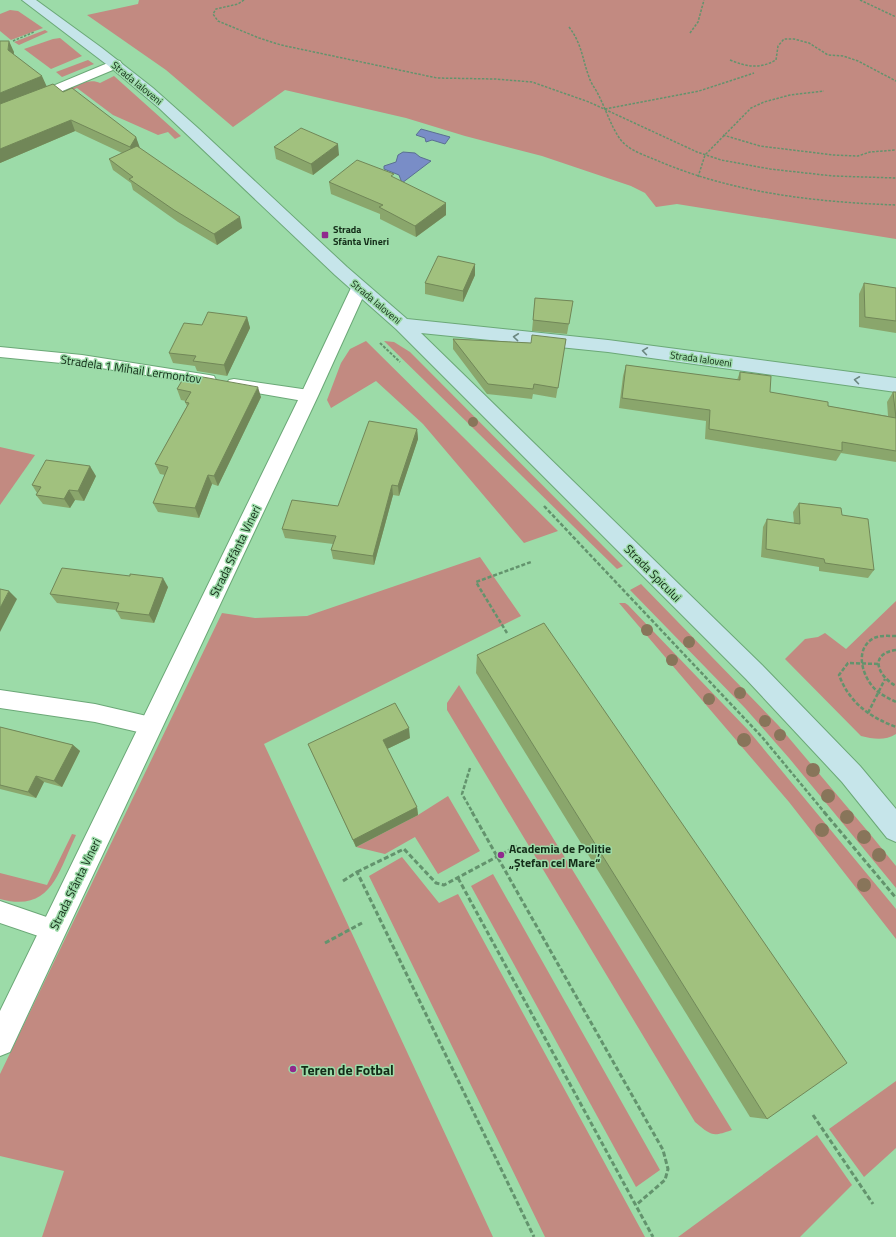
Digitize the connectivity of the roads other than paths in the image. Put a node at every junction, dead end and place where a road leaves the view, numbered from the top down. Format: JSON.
{"nodes":[{"id":1,"x":28,"y":0,"type":"edge"},
{"id":2,"x":115,"y":64,"type":"junction"},
{"id":3,"x":0,"y":113,"type":"edge"},
{"id":4,"x":359,"y":288,"type":"junction"},
{"id":5,"x":402,"y":325,"type":"junction"},
{"id":6,"x":0,"y":352,"type":"edge"},
{"id":7,"x":896,"y":385,"type":"edge"},
{"id":8,"x":309,"y":396,"type":"junction"},
{"id":9,"x":0,"y":699,"type":"edge"},
{"id":10,"x":151,"y":726,"type":"junction"},
{"id":11,"x":896,"y":829,"type":"edge"},
{"id":12,"x":0,"y":912,"type":"edge"},
{"id":13,"x":53,"y":930,"type":"junction"},
{"id":14,"x":0,"y":1042,"type":"edge"}],
"edges":[{"from":1,"to":2,"type":"street","name":"Strada Ialoveni"},
{"from":2,"to":3,"type":"street"},
{"from":2,"to":4,"type":"street","name":"Strada Ialoveni"},
{"from":4,"to":5,"type":"street","name":"Strada Ialoveni"},
{"from":4,"to":8,"type":"street","name":"Strada Sfânta Vineri"},
{"from":7,"to":5,"type":"street","name":"Strada Ialoveni","one_way":true},
{"from":5,"to":11,"type":"street","name":"Strada Spicului"},
{"from":6,"to":8,"type":"lane","name":"Stradela 1 Mihail Lermontov"},
{"from":8,"to":10,"type":"street","name":"Strada Sfânta Vineri"},
{"from":9,"to":10,"type":"lane"},
{"from":10,"to":13,"type":"street","name":"Strada Sfânta Vineri"},
{"from":12,"to":13,"type":"lane"},
{"from":13,"to":14,"type":"street","name":"Strada Sfânta Vineri"}]}
